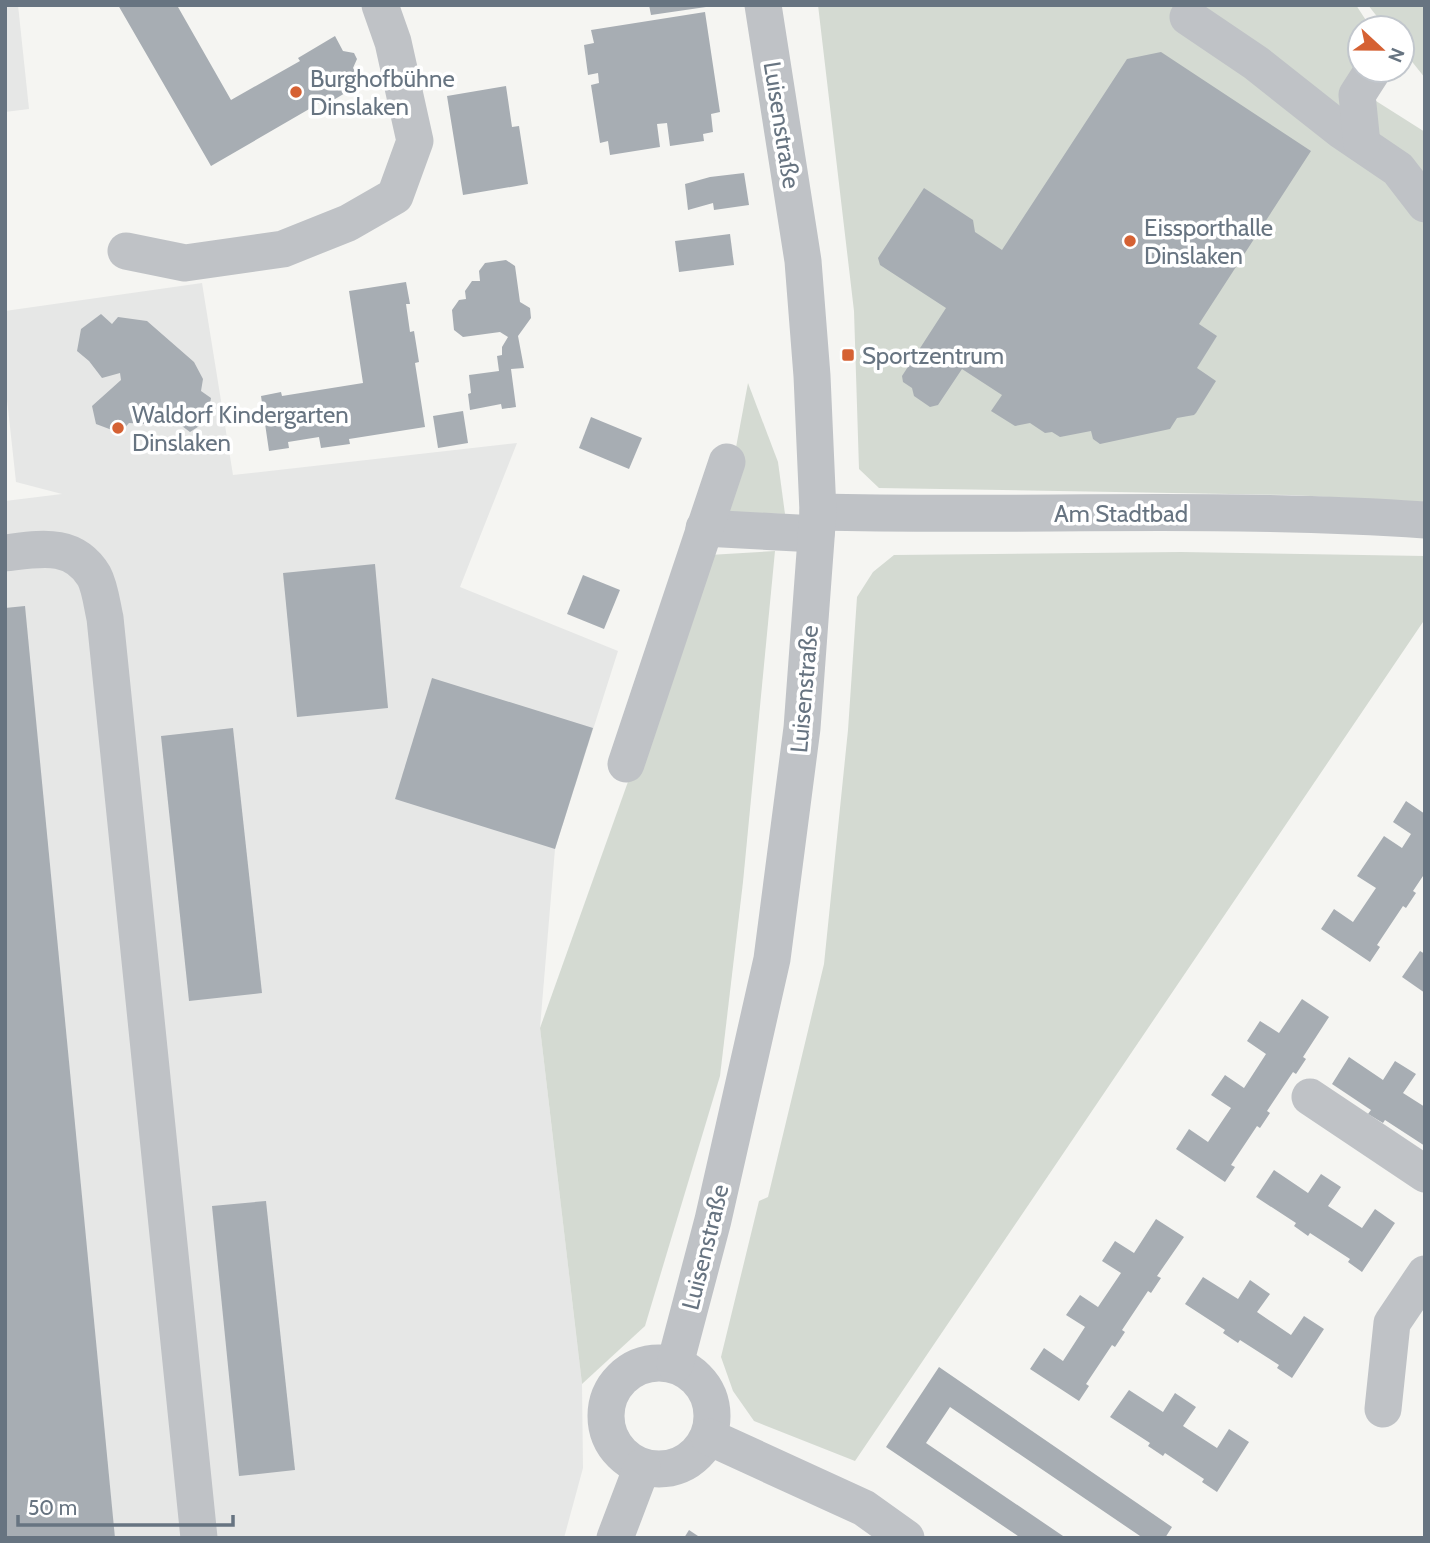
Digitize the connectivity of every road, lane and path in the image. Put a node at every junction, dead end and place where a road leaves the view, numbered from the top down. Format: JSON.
{"nodes":[{"id":1,"x":380,"y":5,"type":"edge"},
{"id":2,"x":763,"y":5,"type":"edge"},
{"id":3,"x":1188,"y":17,"type":"dead end"},
{"id":4,"x":1364,"y":84,"type":"edge"},
{"id":5,"x":1362,"y":144,"type":"junction"},
{"id":6,"x":1425,"y":204,"type":"edge"},
{"id":7,"x":125,"y":251,"type":"dead end"},
{"id":8,"x":727,"y":462,"type":"dead end"},
{"id":9,"x":1425,"y":520,"type":"edge"},
{"id":10,"x":817,"y":523,"type":"junction"},
{"id":11,"x":705,"y":528,"type":"junction"},
{"id":12,"x":5,"y":553,"type":"edge"},
{"id":13,"x":626,"y":764,"type":"dead end"},
{"id":14,"x":1310,"y":1097,"type":"dead end"},
{"id":15,"x":1425,"y":1174,"type":"edge"},
{"id":16,"x":1425,"y":1274,"type":"edge"},
{"id":17,"x":675,"y":1364,"type":"junction"},
{"id":18,"x":1383,"y":1409,"type":"dead end"},
{"id":19,"x":709,"y":1437,"type":"junction"},
{"id":20,"x":642,"y":1467,"type":"junction"},
{"id":21,"x":199,"y":1538,"type":"edge"},
{"id":22,"x":615,"y":1538,"type":"edge"},
{"id":23,"x":906,"y":1538,"type":"edge"}],
"edges":[{"from":1,"to":7,"type":"street"},
{"from":2,"to":10,"type":"street","name":"Luisenstraße"},
{"from":3,"to":5,"type":"street"},
{"from":4,"to":5,"type":"street"},
{"from":5,"to":6,"type":"street"},
{"from":8,"to":11,"type":"street"},
{"from":9,"to":10,"type":"street","name":"Am Stadtbad"},
{"from":10,"to":11,"type":"street","name":"Am Stadtbad"},
{"from":10,"to":17,"type":"street","name":"Luisenstraße"},
{"from":11,"to":13,"type":"street"},
{"from":12,"to":21,"type":"street"},
{"from":14,"to":15,"type":"street"},
{"from":16,"to":18,"type":"street"},
{"from":17,"to":19,"type":"street"},
{"from":17,"to":20,"type":"street"},
{"from":19,"to":20,"type":"street"},
{"from":19,"to":23,"type":"street"},
{"from":20,"to":22,"type":"street"}]}
